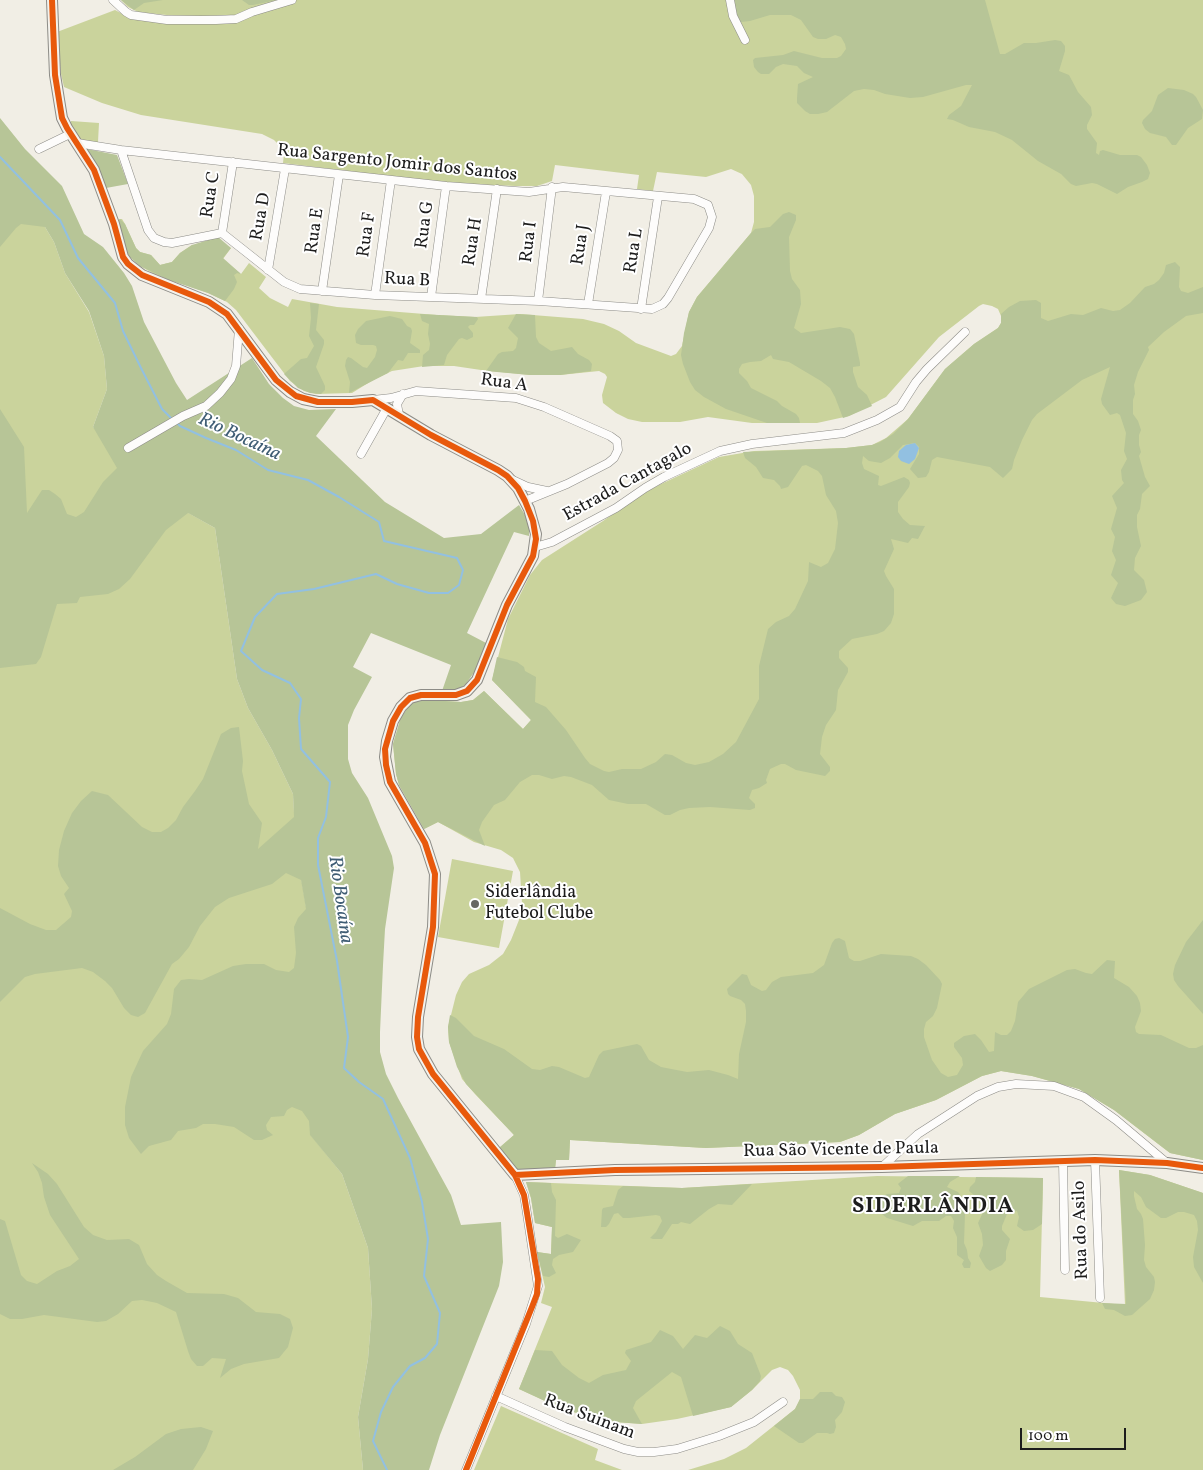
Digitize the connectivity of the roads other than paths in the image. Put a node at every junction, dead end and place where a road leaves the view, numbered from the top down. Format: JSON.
{"nodes":[{"id":1,"x":52,"y":0,"type":"edge"},
{"id":2,"x":113,"y":0,"type":"edge"},
{"id":3,"x":292,"y":0,"type":"edge"},
{"id":4,"x":730,"y":0,"type":"edge"},
{"id":5,"x":745,"y":40,"type":"dead end"},
{"id":6,"x":70,"y":134,"type":"junction"},
{"id":7,"x":77,"y":143,"type":"junction"},
{"id":8,"x":39,"y":150,"type":"dead end"},
{"id":9,"x":121,"y":150,"type":"junction"},
{"id":10,"x":233,"y":162,"type":"junction"},
{"id":11,"x":285,"y":169,"type":"junction"},
{"id":12,"x":339,"y":175,"type":"junction"},
{"id":13,"x":391,"y":180,"type":"junction"},
{"id":14,"x":446,"y":186,"type":"junction"},
{"id":15,"x":552,"y":187,"type":"junction"},
{"id":16,"x":497,"y":189,"type":"junction"},
{"id":17,"x":606,"y":192,"type":"junction"},
{"id":18,"x":658,"y":197,"type":"junction"},
{"id":19,"x":710,"y":208,"type":"joint"},
{"id":20,"x":222,"y":233,"type":"junction"},
{"id":21,"x":268,"y":270,"type":"junction"},
{"id":22,"x":322,"y":291,"type":"junction"},
{"id":23,"x":375,"y":295,"type":"junction"},
{"id":24,"x":430,"y":297,"type":"junction"},
{"id":25,"x":481,"y":299,"type":"junction"},
{"id":26,"x":538,"y":301,"type":"junction"},
{"id":27,"x":588,"y":304,"type":"junction"},
{"id":28,"x":641,"y":309,"type":"junction"},
{"id":29,"x":239,"y":329,"type":"junction"},
{"id":30,"x":965,"y":332,"type":"dead end"},
{"id":31,"x":403,"y":394,"type":"junction"},
{"id":32,"x":374,"y":400,"type":"junction"},
{"id":33,"x":387,"y":408,"type":"junction"},
{"id":34,"x":399,"y":415,"type":"junction"},
{"id":35,"x":128,"y":448,"type":"dead end"},
{"id":36,"x":361,"y":454,"type":"dead end"},
{"id":37,"x":507,"y":476,"type":"junction"},
{"id":38,"x":549,"y":491,"type":"junction"},
{"id":39,"x":525,"y":501,"type":"junction"},
{"id":40,"x":535,"y":547,"type":"junction"},
{"id":41,"x":1095,"y":1160,"type":"junction"},
{"id":42,"x":1062,"y":1162,"type":"junction"},
{"id":43,"x":1167,"y":1163,"type":"junction"},
{"id":44,"x":882,"y":1167,"type":"junction"},
{"id":45,"x":1203,"y":1168,"type":"edge"},
{"id":46,"x":515,"y":1176,"type":"junction"},
{"id":47,"x":1065,"y":1270,"type":"dead end"},
{"id":48,"x":1100,"y":1298,"type":"dead end"},
{"id":49,"x":496,"y":1396,"type":"junction"},
{"id":50,"x":783,"y":1402,"type":"dead end"},
{"id":51,"x":466,"y":1470,"type":"edge"}],
"edges":[{"from":1,"to":6,"type":"street"},
{"from":2,"to":3,"type":"street"},
{"from":4,"to":5,"type":"street"},
{"from":6,"to":7,"type":"street"},
{"from":6,"to":8,"type":"street"},
{"from":7,"to":9,"type":"street","name":"Rua Sargento Jomir dos Santos"},
{"from":7,"to":29,"type":"street"},
{"from":9,"to":10,"type":"street","name":"Rua Sargento Jomir dos Santos"},
{"from":9,"to":20,"type":"street"},
{"from":10,"to":11,"type":"street","name":"Rua Sargento Jomir dos Santos"},
{"from":10,"to":20,"type":"street","name":"Rua C"},
{"from":11,"to":12,"type":"street","name":"Rua Sargento Jomir dos Santos"},
{"from":11,"to":21,"type":"street","name":"Rua D"},
{"from":12,"to":13,"type":"street","name":"Rua Sargento Jomir dos Santos"},
{"from":12,"to":22,"type":"street","name":"Rua E"},
{"from":13,"to":14,"type":"street","name":"Rua Sargento Jomir dos Santos"},
{"from":13,"to":23,"type":"street","name":"Rua F"},
{"from":14,"to":16,"type":"street","name":"Rua Sargento Jomir dos Santos"},
{"from":14,"to":24,"type":"street","name":"Rua G"},
{"from":15,"to":16,"type":"street","name":"Rua Sargento Jomir dos Santos"},
{"from":15,"to":17,"type":"street","name":"Rua Sargento Jomir dos Santos"},
{"from":15,"to":26,"type":"street","name":"Rua I"},
{"from":16,"to":25,"type":"street","name":"Rua H"},
{"from":17,"to":18,"type":"street","name":"Rua Sargento Jomir dos Santos"},
{"from":17,"to":27,"type":"street","name":"Rua J"},
{"from":18,"to":19,"type":"street","name":"Rua Sargento Jomir dos Santos"},
{"from":18,"to":28,"type":"street","name":"Rua L"},
{"from":19,"to":28,"type":"street","name":"Rua B"},
{"from":20,"to":21,"type":"street","name":"Rua B"},
{"from":21,"to":22,"type":"street","name":"Rua B"},
{"from":22,"to":23,"type":"street","name":"Rua B"},
{"from":23,"to":24,"type":"street","name":"Rua B"},
{"from":24,"to":25,"type":"street","name":"Rua B"},
{"from":25,"to":26,"type":"street","name":"Rua B"},
{"from":26,"to":27,"type":"street","name":"Rua B"},
{"from":27,"to":28,"type":"street","name":"Rua B"},
{"from":29,"to":32,"type":"street"},
{"from":29,"to":35,"type":"street"},
{"from":30,"to":40,"type":"street","name":"Estrada Cantagalo"},
{"from":31,"to":32,"type":"street","name":"Rua A"},
{"from":31,"to":34,"type":"street"},
{"from":31,"to":38,"type":"street","name":"Rua A"},
{"from":32,"to":33,"type":"street"},
{"from":33,"to":34,"type":"street"},
{"from":33,"to":36,"type":"street"},
{"from":34,"to":37,"type":"street"},
{"from":37,"to":38,"type":"street"},
{"from":37,"to":39,"type":"street"},
{"from":38,"to":39,"type":"street"},
{"from":39,"to":40,"type":"street"},
{"from":40,"to":46,"type":"street"},
{"from":41,"to":42,"type":"street","name":"Rua São Vicente de Paula"},
{"from":41,"to":43,"type":"street","name":"Rua São Vicente de Paula"},
{"from":41,"to":48,"type":"street","name":"Rua do Asilo"},
{"from":42,"to":44,"type":"street","name":"Rua São Vicente de Paula"},
{"from":42,"to":47,"type":"street"},
{"from":43,"to":44,"type":"street"},
{"from":43,"to":45,"type":"street","name":"Rua São Vicente de Paula"},
{"from":44,"to":46,"type":"street","name":"Rua São Vicente de Paula"},
{"from":46,"to":49,"type":"street"},
{"from":49,"to":50,"type":"street","name":"Rua Suinam"},
{"from":49,"to":51,"type":"street"}]}
